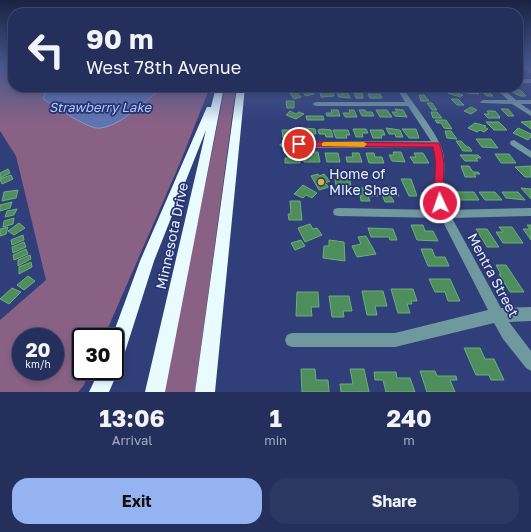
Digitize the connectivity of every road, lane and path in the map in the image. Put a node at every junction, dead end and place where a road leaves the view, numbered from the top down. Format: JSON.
{"nodes":[{"id":1,"x":218,"y":92,"type":"edge"},
{"id":2,"x":219,"y":92,"type":"edge"},
{"id":3,"x":240,"y":92,"type":"edge"},
{"id":4,"x":402,"y":92,"type":"edge"},
{"id":5,"x":503,"y":92,"type":"edge"},
{"id":6,"x":482,"y":102,"type":"dead end"},
{"id":7,"x":514,"y":102,"type":"junction"},
{"id":8,"x":531,"y":102,"type":"edge"},
{"id":9,"x":316,"y":104,"type":"dead end"},
{"id":10,"x":410,"y":104,"type":"junction"},
{"id":11,"x":531,"y":114,"type":"edge"},
{"id":12,"x":514,"y":143,"type":"dead end"},
{"id":13,"x":436,"y":144,"type":"junction"},
{"id":14,"x":283,"y":145,"type":"dead end"},
{"id":15,"x":531,"y":155,"type":"edge"},
{"id":16,"x":338,"y":212,"type":"dead end"},
{"id":17,"x":531,"y":212,"type":"edge"},
{"id":18,"x":444,"y":214,"type":"junction"},
{"id":19,"x":497,"y":314,"type":"junction"},
{"id":20,"x":531,"y":314,"type":"edge"},
{"id":21,"x":124,"y":330,"type":"edge"},
{"id":22,"x":292,"y":340,"type":"dead end"},
{"id":23,"x":531,"y":363,"type":"edge"},
{"id":24,"x":104,"y":380,"type":"edge"},
{"id":25,"x":98,"y":392,"type":"edge"},
{"id":26,"x":155,"y":392,"type":"edge"},
{"id":27,"x":205,"y":392,"type":"edge"}],
"edges":[{"from":1,"to":21,"type":"highway"},
{"from":2,"to":26,"type":"highway","name":"Minnesota Drive"},
{"from":3,"to":27,"type":"highway"},
{"from":4,"to":10,"type":"street","name":"Mentra Street"},
{"from":5,"to":7,"type":"street"},
{"from":6,"to":7,"type":"street"},
{"from":7,"to":8,"type":"street"},
{"from":7,"to":11,"type":"street"},
{"from":9,"to":10,"type":"street"},
{"from":10,"to":13,"type":"street","name":"Mentra Street"},
{"from":12,"to":15,"type":"street"},
{"from":13,"to":14,"type":"street"},
{"from":13,"to":18,"type":"street","name":"Mentra Street"},
{"from":16,"to":18,"type":"street"},
{"from":17,"to":18,"type":"street"},
{"from":18,"to":19,"type":"street","name":"Mentra Street"},
{"from":19,"to":20,"type":"street"},
{"from":19,"to":22,"type":"street"},
{"from":19,"to":23,"type":"street","name":"Mentra Street"},
{"from":24,"to":25,"type":"highway"}]}
